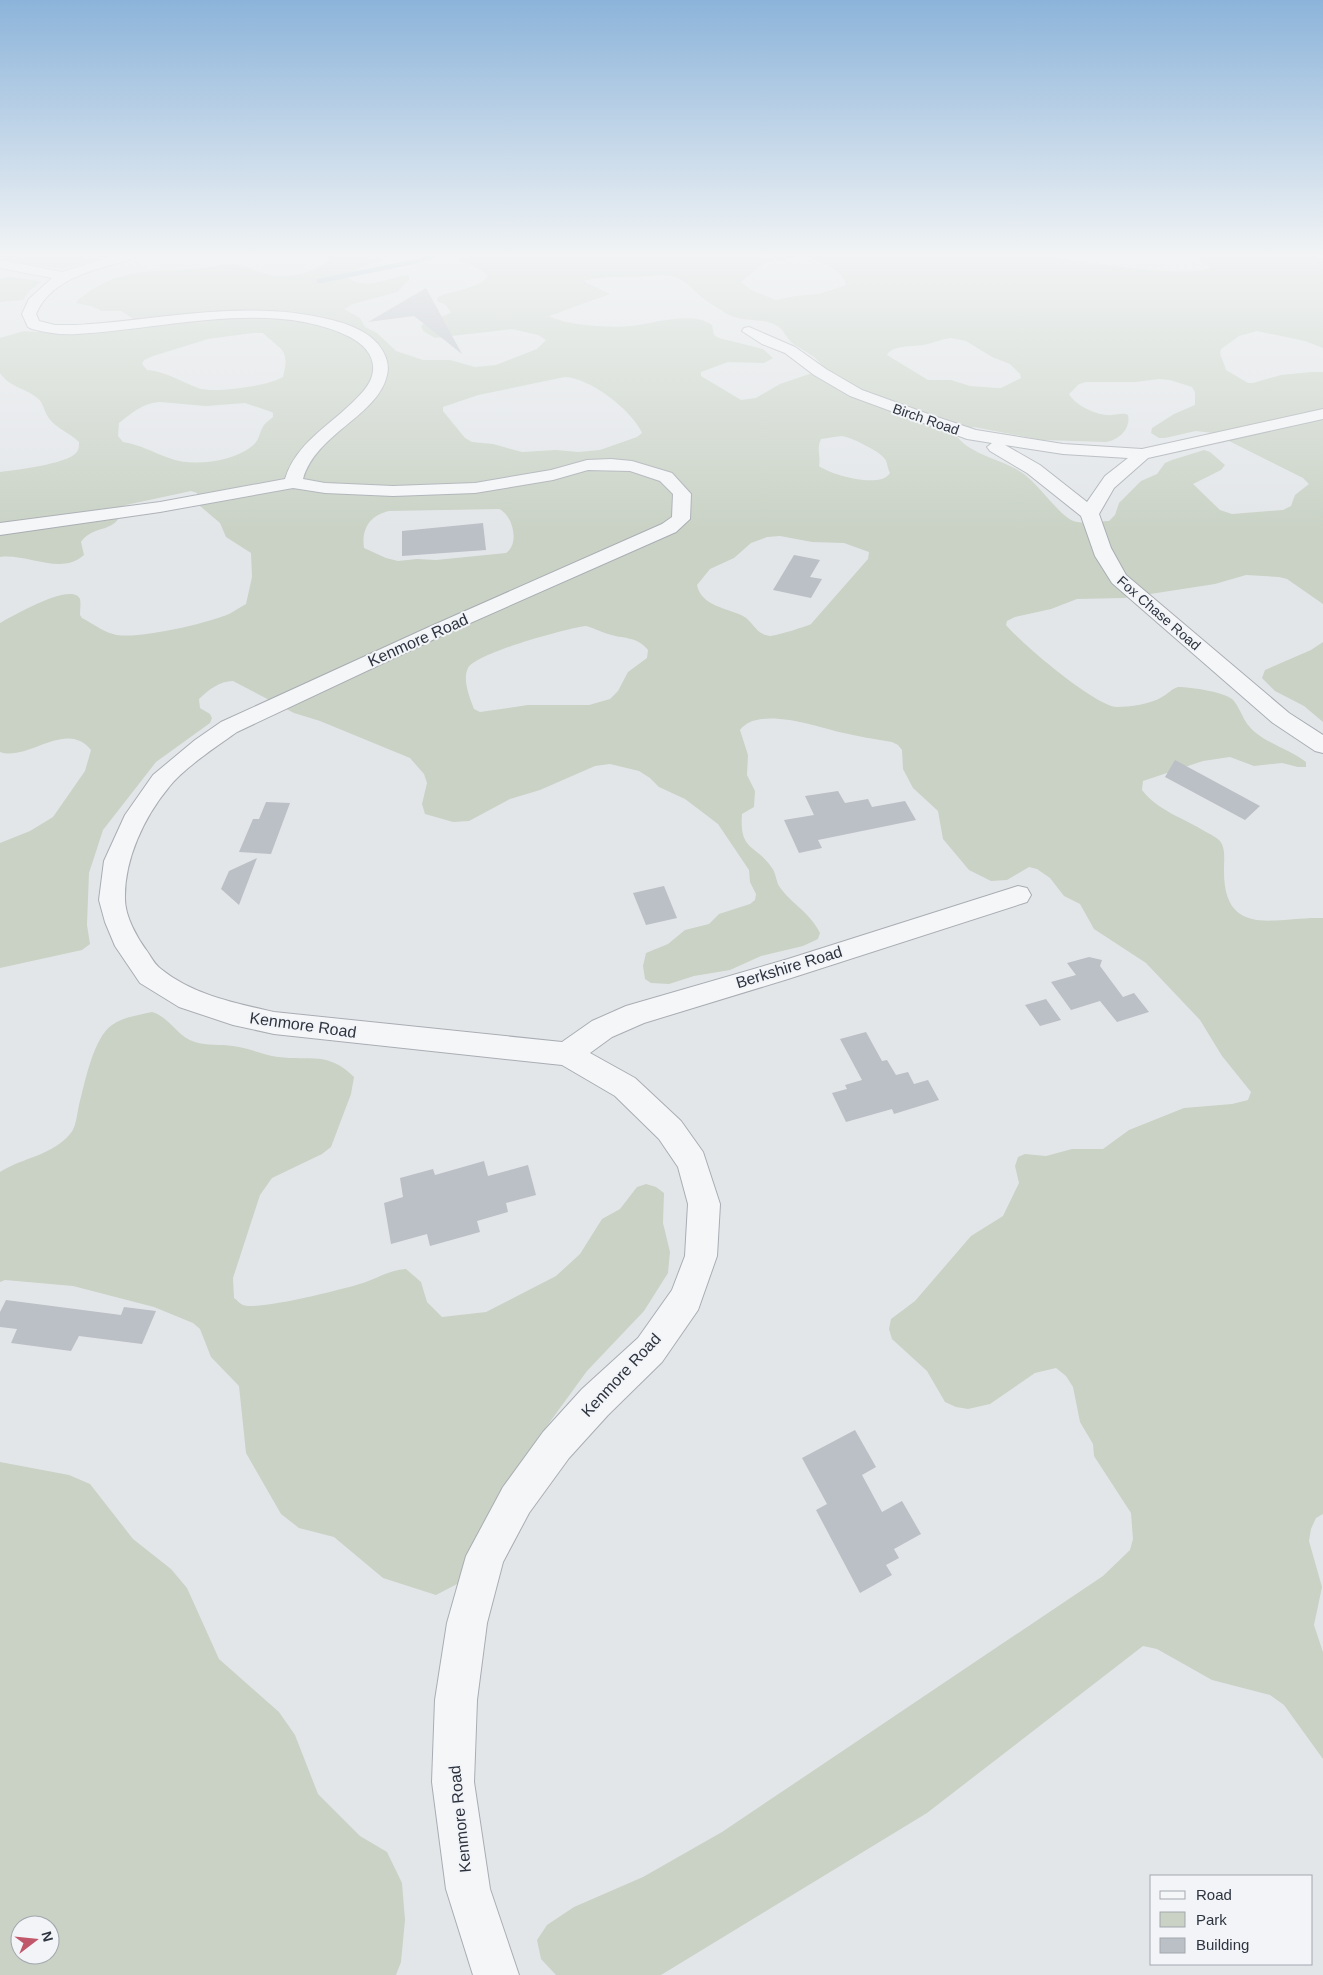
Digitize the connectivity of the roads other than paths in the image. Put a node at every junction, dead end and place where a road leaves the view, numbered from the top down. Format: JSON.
{"nodes":[{"id":1,"x":373,"y":347,"type":"edge"},
{"id":2,"x":783,"y":347,"type":"edge"},
{"id":3,"x":1323,"y":414,"type":"edge"},
{"id":4,"x":972,"y":435,"type":"junction"},
{"id":5,"x":1142,"y":454,"type":"junction"},
{"id":6,"x":293,"y":483,"type":"junction"},
{"id":7,"x":1090,"y":514,"type":"junction"},
{"id":8,"x":0,"y":529,"type":"edge"},
{"id":9,"x":1323,"y":746,"type":"edge"},
{"id":10,"x":1018,"y":895,"type":"dead end"},
{"id":11,"x":567,"y":1054,"type":"junction"},
{"id":12,"x":496,"y":1975,"type":"edge"}],
"edges":[{"from":1,"to":6,"type":"street"},
{"from":2,"to":4,"type":"street","name":"Birch Road"},
{"from":3,"to":5,"type":"street"},
{"from":4,"to":5,"type":"street","name":"Birch Road"},
{"from":4,"to":7,"type":"street","name":"Birch Road"},
{"from":5,"to":7,"type":"street"},
{"from":6,"to":8,"type":"street","name":"Kenmore Road"},
{"from":6,"to":11,"type":"street","name":"Kenmore Road"},
{"from":7,"to":9,"type":"street","name":"Fox Chase Road"},
{"from":10,"to":11,"type":"street","name":"Berkshire Road"},
{"from":11,"to":12,"type":"street","name":"Kenmore Road"}]}
